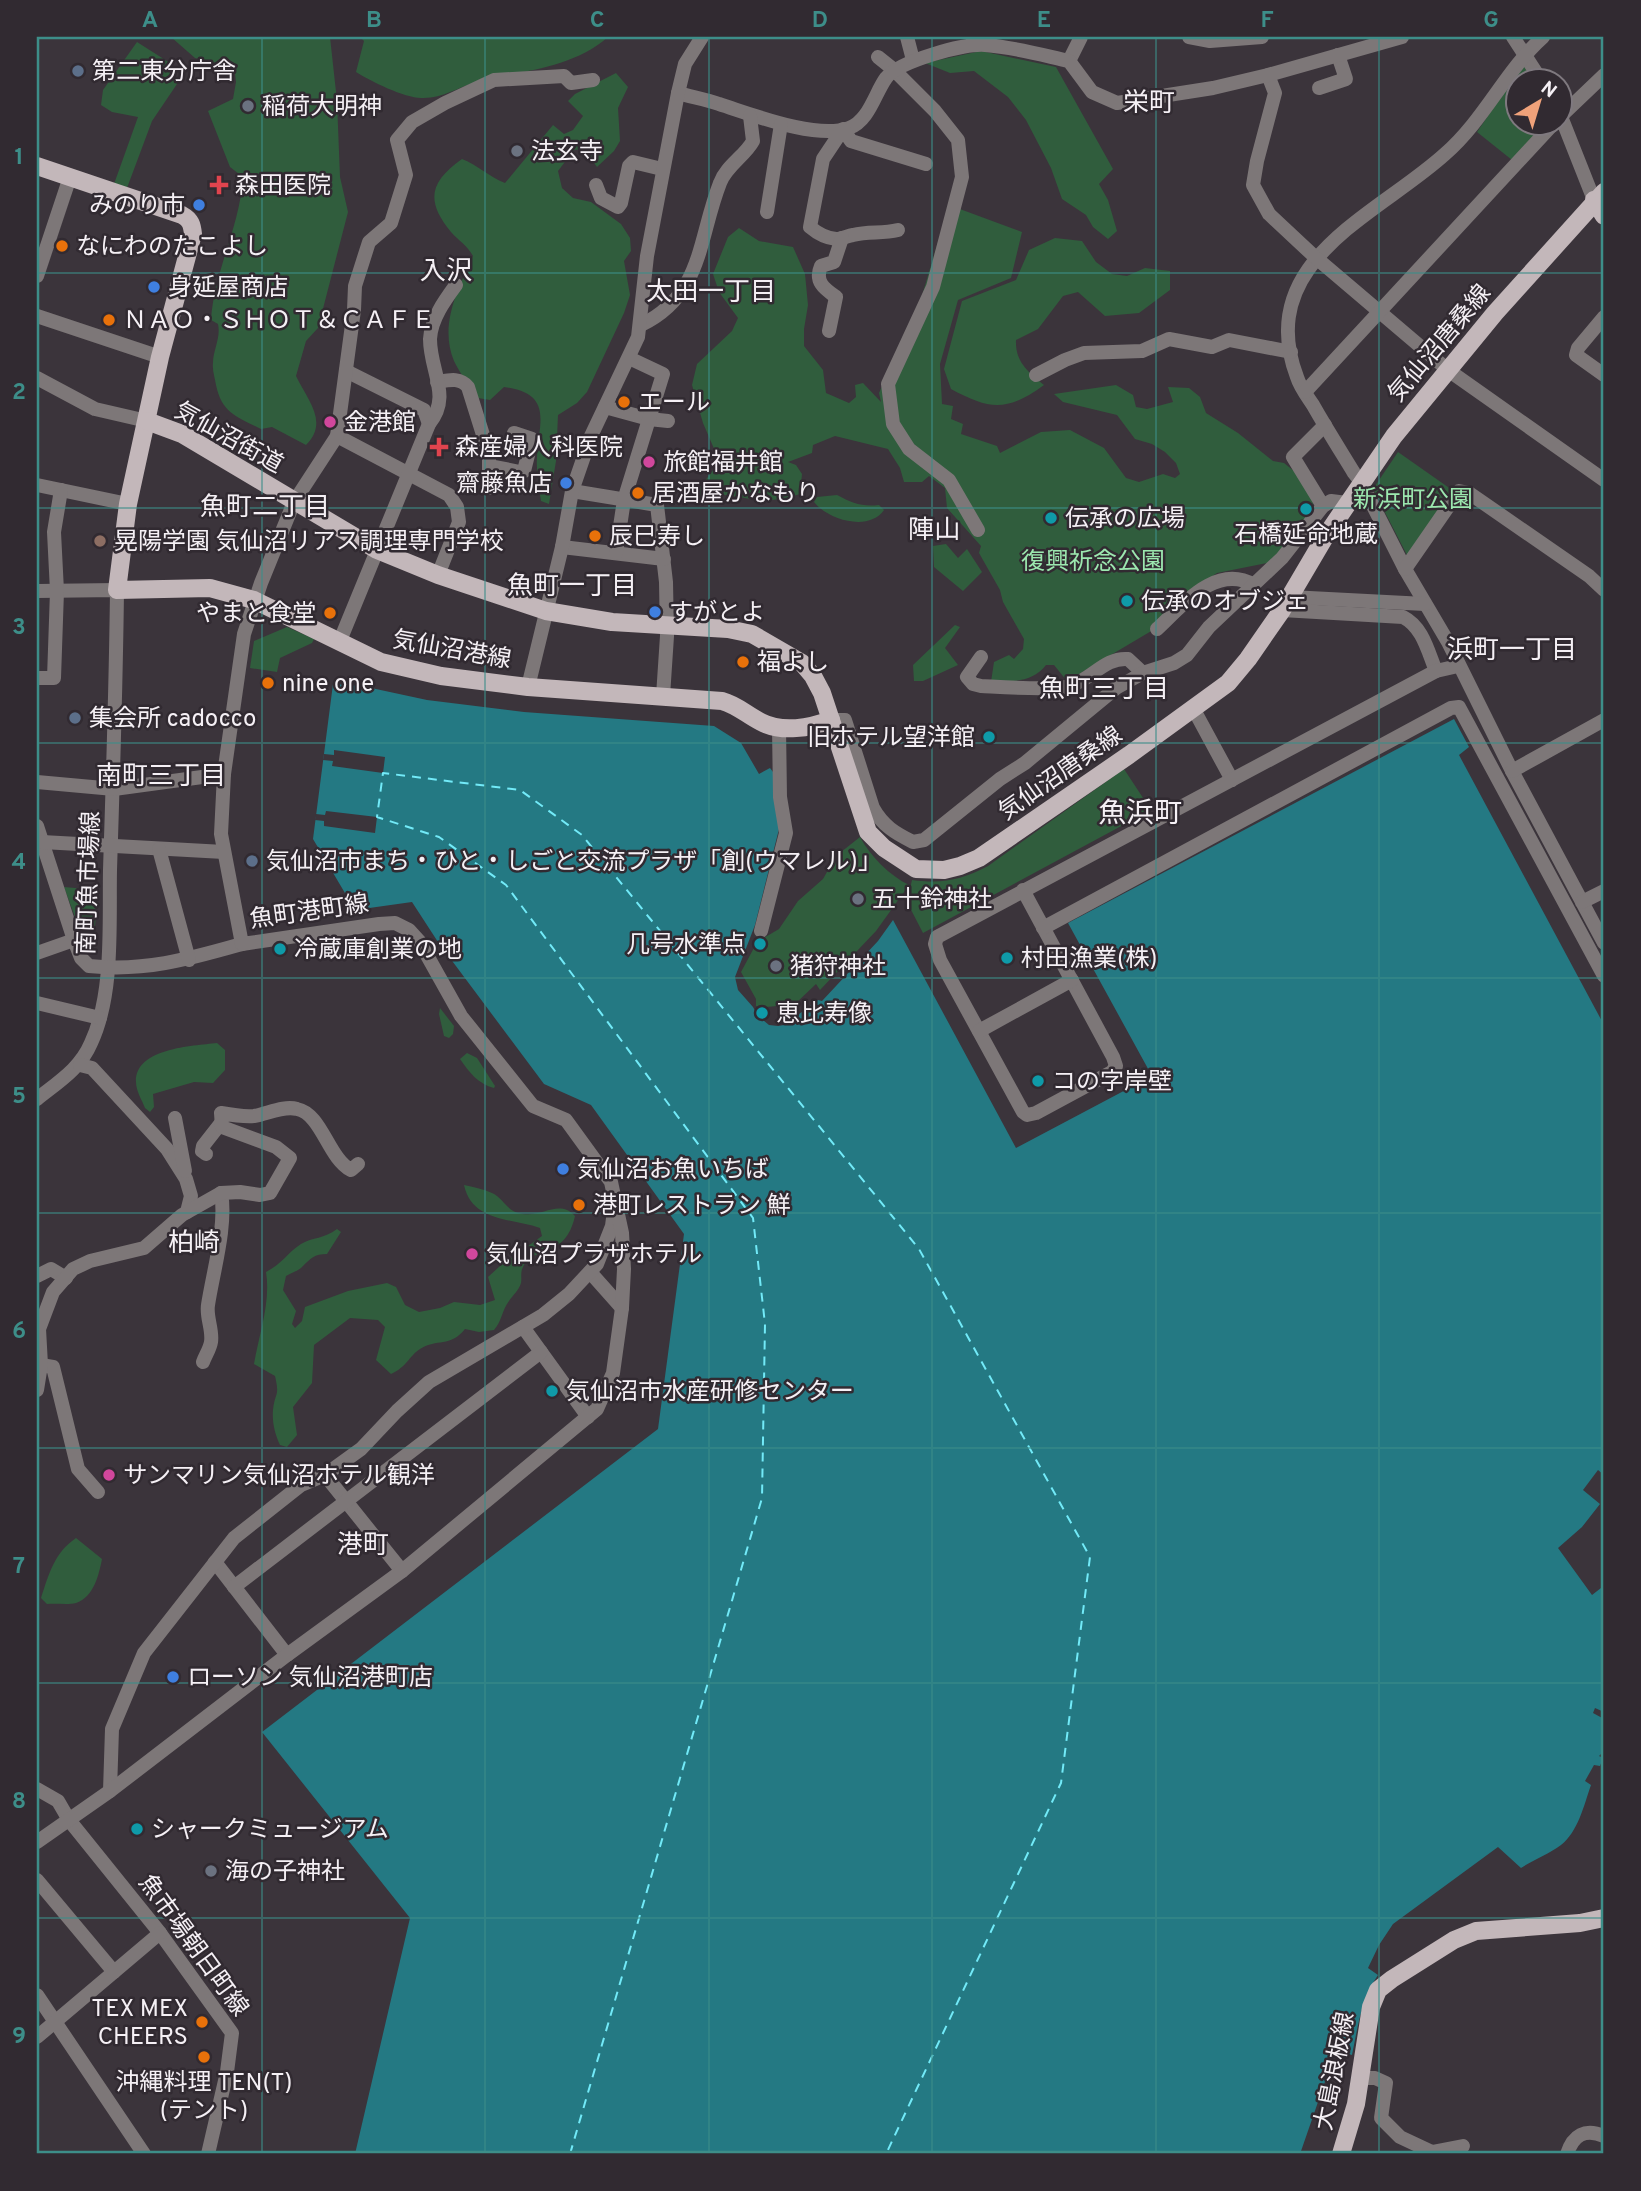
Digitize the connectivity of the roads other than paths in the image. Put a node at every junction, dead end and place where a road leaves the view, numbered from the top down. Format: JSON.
{"nodes":[{"id":1,"x":702,"y":37,"type":"edge"},
{"id":2,"x":907,"y":37,"type":"edge"},
{"id":3,"x":1081,"y":37,"type":"edge"},
{"id":4,"x":1189,"y":37,"type":"edge"},
{"id":5,"x":1262,"y":37,"type":"edge"},
{"id":6,"x":1402,"y":37,"type":"edge"},
{"id":7,"x":1513,"y":37,"type":"edge"},
{"id":8,"x":1544,"y":37,"type":"edge"},
{"id":9,"x":1525,"y":53,"type":"junction"},
{"id":10,"x":1338,"y":55,"type":"junction"},
{"id":11,"x":878,"y":57,"type":"dead end"},
{"id":12,"x":914,"y":60,"type":"junction"},
{"id":13,"x":1069,"y":61,"type":"junction"},
{"id":14,"x":1533,"y":66,"type":"edge"},
{"id":15,"x":893,"y":69,"type":"junction"},
{"id":16,"x":1268,"y":75,"type":"junction"},
{"id":17,"x":1604,"y":75,"type":"edge"},
{"id":18,"x":593,"y":80,"type":"dead end"},
{"id":19,"x":1319,"y":88,"type":"dead end"},
{"id":20,"x":678,"y":93,"type":"junction"},
{"id":21,"x":1574,"y":103,"type":"edge"},
{"id":22,"x":750,"y":116,"type":"junction"},
{"id":23,"x":781,"y":124,"type":"junction"},
{"id":24,"x":843,"y":129,"type":"junction"},
{"id":25,"x":1541,"y":136,"type":"edge"},
{"id":26,"x":1569,"y":136,"type":"edge"},
{"id":27,"x":926,"y":164,"type":"dead end"},
{"id":28,"x":37,"y":166,"type":"edge"},
{"id":29,"x":662,"y":169,"type":"junction"},
{"id":30,"x":71,"y":177,"type":"junction"},
{"id":31,"x":596,"y":185,"type":"dead end"},
{"id":32,"x":1599,"y":196,"type":"edge"},
{"id":33,"x":766,"y":212,"type":"dead end"},
{"id":34,"x":1604,"y":216,"type":"edge"},
{"id":35,"x":898,"y":230,"type":"dead end"},
{"id":36,"x":842,"y":238,"type":"junction"},
{"id":37,"x":1315,"y":257,"type":"junction"},
{"id":38,"x":37,"y":276,"type":"edge"},
{"id":39,"x":456,"y":285,"type":"dead end"},
{"id":40,"x":1379,"y":312,"type":"junction"},
{"id":41,"x":37,"y":316,"type":"edge"},
{"id":42,"x":1604,"y":317,"type":"edge"},
{"id":43,"x":641,"y":325,"type":"junction"},
{"id":44,"x":829,"y":331,"type":"dead end"},
{"id":45,"x":1291,"y":352,"type":"junction"},
{"id":46,"x":160,"y":357,"type":"junction"},
{"id":47,"x":629,"y":358,"type":"junction"},
{"id":48,"x":1448,"y":370,"type":"junction"},
{"id":49,"x":346,"y":371,"type":"junction"},
{"id":50,"x":1036,"y":375,"type":"dead end"},
{"id":51,"x":1604,"y":375,"type":"edge"},
{"id":52,"x":37,"y":378,"type":"edge"},
{"id":53,"x":437,"y":382,"type":"junction"},
{"id":54,"x":1305,"y":392,"type":"junction"},
{"id":55,"x":605,"y":407,"type":"junction"},
{"id":56,"x":649,"y":419,"type":"junction"},
{"id":57,"x":147,"y":421,"type":"junction"},
{"id":58,"x":668,"y":421,"type":"dead end"},
{"id":59,"x":429,"y":424,"type":"junction"},
{"id":60,"x":1325,"y":425,"type":"junction"},
{"id":61,"x":514,"y":433,"type":"dead end"},
{"id":62,"x":337,"y":436,"type":"junction"},
{"id":63,"x":490,"y":466,"type":"junction"},
{"id":64,"x":408,"y":474,"type":"junction"},
{"id":65,"x":1604,"y":480,"type":"edge"},
{"id":66,"x":1361,"y":482,"type":"junction"},
{"id":67,"x":37,"y":485,"type":"edge"},
{"id":68,"x":489,"y":488,"type":"dead end"},
{"id":69,"x":61,"y":489,"type":"junction"},
{"id":70,"x":572,"y":491,"type":"junction"},
{"id":71,"x":624,"y":500,"type":"junction"},
{"id":72,"x":295,"y":502,"type":"junction"},
{"id":73,"x":1347,"y":503,"type":"junction"},
{"id":74,"x":128,"y":504,"type":"junction"},
{"id":75,"x":1323,"y":506,"type":"junction"},
{"id":76,"x":978,"y":530,"type":"dead end"},
{"id":77,"x":562,"y":547,"type":"junction"},
{"id":78,"x":377,"y":550,"type":"junction"},
{"id":79,"x":616,"y":554,"type":"junction"},
{"id":80,"x":664,"y":559,"type":"junction"},
{"id":81,"x":1405,"y":569,"type":"junction"},
{"id":82,"x":438,"y":575,"type":"junction"},
{"id":83,"x":1254,"y":585,"type":"junction"},
{"id":84,"x":117,"y":590,"type":"junction"},
{"id":85,"x":1604,"y":590,"type":"edge"},
{"id":86,"x":37,"y":591,"type":"edge"},
{"id":87,"x":57,"y":591,"type":"junction"},
{"id":88,"x":254,"y":600,"type":"junction"},
{"id":89,"x":1286,"y":604,"type":"junction"},
{"id":90,"x":1424,"y":604,"type":"junction"},
{"id":91,"x":546,"y":611,"type":"junction"},
{"id":92,"x":667,"y":625,"type":"junction"},
{"id":93,"x":1157,"y":629,"type":"dead end"},
{"id":94,"x":339,"y":643,"type":"junction"},
{"id":95,"x":981,"y":657,"type":"dead end"},
{"id":96,"x":1458,"y":666,"type":"junction"},
{"id":97,"x":1436,"y":671,"type":"junction"},
{"id":98,"x":1143,"y":673,"type":"junction"},
{"id":99,"x":37,"y":678,"type":"edge"},
{"id":100,"x":528,"y":687,"type":"junction"},
{"id":101,"x":663,"y":696,"type":"junction"},
{"id":102,"x":1193,"y":708,"type":"junction"},
{"id":103,"x":831,"y":720,"type":"junction"},
{"id":104,"x":1604,"y":720,"type":"edge"},
{"id":105,"x":779,"y":727,"type":"junction"},
{"id":106,"x":1512,"y":771,"type":"junction"},
{"id":107,"x":224,"y":774,"type":"junction"},
{"id":108,"x":1232,"y":779,"type":"junction"},
{"id":109,"x":37,"y":782,"type":"edge"},
{"id":110,"x":114,"y":789,"type":"junction"},
{"id":111,"x":37,"y":827,"type":"edge"},
{"id":112,"x":42,"y":842,"type":"junction"},
{"id":113,"x":111,"y":846,"type":"junction"},
{"id":114,"x":159,"y":849,"type":"junction"},
{"id":115,"x":224,"y":852,"type":"junction"},
{"id":116,"x":1023,"y":890,"type":"junction"},
{"id":117,"x":1604,"y":891,"type":"edge"},
{"id":118,"x":1582,"y":902,"type":"junction"},
{"id":119,"x":1044,"y":928,"type":"junction"},
{"id":120,"x":761,"y":931,"type":"dead end"},
{"id":121,"x":74,"y":940,"type":"junction"},
{"id":122,"x":1604,"y":943,"type":"edge"},
{"id":123,"x":242,"y":944,"type":"junction"},
{"id":124,"x":37,"y":953,"type":"edge"},
{"id":125,"x":189,"y":960,"type":"junction"},
{"id":126,"x":107,"y":968,"type":"junction"},
{"id":127,"x":1604,"y":975,"type":"edge"},
{"id":128,"x":1072,"y":980,"type":"junction"},
{"id":129,"x":37,"y":1003,"type":"edge"},
{"id":130,"x":100,"y":1018,"type":"junction"},
{"id":131,"x":979,"y":1031,"type":"junction"},
{"id":132,"x":80,"y":1065,"type":"junction"},
{"id":133,"x":37,"y":1099,"type":"edge"},
{"id":134,"x":175,"y":1118,"type":"dead end"},
{"id":135,"x":220,"y":1123,"type":"junction"},
{"id":136,"x":206,"y":1154,"type":"dead end"},
{"id":137,"x":358,"y":1164,"type":"dead end"},
{"id":138,"x":184,"y":1175,"type":"junction"},
{"id":139,"x":221,"y":1193,"type":"junction"},
{"id":140,"x":616,"y":1200,"type":"junction"},
{"id":141,"x":187,"y":1212,"type":"junction"},
{"id":142,"x":590,"y":1272,"type":"junction"},
{"id":143,"x":37,"y":1276,"type":"edge"},
{"id":144,"x":66,"y":1278,"type":"junction"},
{"id":145,"x":622,"y":1308,"type":"junction"},
{"id":146,"x":523,"y":1327,"type":"junction"},
{"id":147,"x":541,"y":1352,"type":"junction"},
{"id":148,"x":203,"y":1362,"type":"dead end"},
{"id":149,"x":41,"y":1365,"type":"junction"},
{"id":150,"x":37,"y":1390,"type":"edge"},
{"id":151,"x":588,"y":1417,"type":"junction"},
{"id":152,"x":325,"y":1475,"type":"junction"},
{"id":153,"x":98,"y":1492,"type":"dead end"},
{"id":154,"x":346,"y":1501,"type":"junction"},
{"id":155,"x":215,"y":1562,"type":"junction"},
{"id":156,"x":402,"y":1571,"type":"junction"},
{"id":157,"x":234,"y":1587,"type":"junction"},
{"id":158,"x":287,"y":1655,"type":"junction"},
{"id":159,"x":37,"y":1789,"type":"edge"},
{"id":160,"x":110,"y":1791,"type":"junction"},
{"id":161,"x":69,"y":1820,"type":"junction"},
{"id":162,"x":37,"y":1842,"type":"edge"},
{"id":163,"x":37,"y":1880,"type":"edge"},
{"id":164,"x":1604,"y":1918,"type":"edge"},
{"id":165,"x":160,"y":1933,"type":"junction"},
{"id":166,"x":114,"y":1972,"type":"junction"},
{"id":167,"x":37,"y":1995,"type":"edge"},
{"id":168,"x":54,"y":2023,"type":"junction"},
{"id":169,"x":37,"y":2037,"type":"edge"},
{"id":170,"x":1360,"y":2078,"type":"junction"},
{"id":171,"x":1604,"y":2136,"type":"edge"},
{"id":172,"x":1463,"y":2146,"type":"dead end"},
{"id":173,"x":144,"y":2154,"type":"edge"},
{"id":174,"x":208,"y":2154,"type":"edge"},
{"id":175,"x":1341,"y":2154,"type":"edge"},
{"id":176,"x":1567,"y":2154,"type":"edge"}],
"edges":[{"from":1,"to":20,"type":"street"},
{"from":2,"to":12,"type":"street"},
{"from":3,"to":13,"type":"street"},
{"from":4,"to":5,"type":"street"},
{"from":6,"to":10,"type":"street"},
{"from":7,"to":9,"type":"street"},
{"from":8,"to":9,"type":"street"},
{"from":9,"to":14,"type":"street"},
{"from":9,"to":37,"type":"street"},
{"from":10,"to":16,"type":"street"},
{"from":10,"to":19,"type":"street"},
{"from":11,"to":15,"type":"street"},
{"from":12,"to":13,"type":"street"},
{"from":12,"to":15,"type":"street"},
{"from":13,"to":16,"type":"street"},
{"from":15,"to":24,"type":"street"},
{"from":15,"to":76,"type":"street"},
{"from":16,"to":37,"type":"street"},
{"from":17,"to":21,"type":"street"},
{"from":18,"to":49,"type":"street"},
{"from":20,"to":22,"type":"street"},
{"from":20,"to":29,"type":"street"},
{"from":22,"to":23,"type":"street"},
{"from":22,"to":43,"type":"street"},
{"from":23,"to":24,"type":"street"},
{"from":23,"to":33,"type":"street"},
{"from":24,"to":27,"type":"street"},
{"from":24,"to":36,"type":"street"},
{"from":25,"to":40,"type":"street"},
{"from":26,"to":32,"type":"street"},
{"from":28,"to":30,"type":"main road","name":"気仙沼街道"},
{"from":29,"to":31,"type":"street"},
{"from":29,"to":43,"type":"street"},
{"from":30,"to":38,"type":"street"},
{"from":30,"to":46,"type":"main road","name":"気仙沼街道"},
{"from":32,"to":34,"type":"main road"},
{"from":32,"to":48,"type":"main road","name":"気仙沼唐桑線"},
{"from":35,"to":36,"type":"street"},
{"from":36,"to":44,"type":"street"},
{"from":37,"to":40,"type":"street"},
{"from":37,"to":45,"type":"street"},
{"from":39,"to":53,"type":"street"},
{"from":40,"to":48,"type":"street"},
{"from":40,"to":54,"type":"street"},
{"from":41,"to":46,"type":"street"},
{"from":42,"to":51,"type":"street"},
{"from":43,"to":47,"type":"street"},
{"from":45,"to":50,"type":"street"},
{"from":45,"to":54,"type":"street"},
{"from":46,"to":57,"type":"main road","name":"気仙沼街道"},
{"from":47,"to":55,"type":"street"},
{"from":47,"to":56,"type":"street"},
{"from":48,"to":65,"type":"street"},
{"from":48,"to":66,"type":"main road","name":"気仙沼唐桑線"},
{"from":49,"to":59,"type":"street"},
{"from":49,"to":62,"type":"street"},
{"from":52,"to":57,"type":"street"},
{"from":53,"to":59,"type":"street"},
{"from":53,"to":63,"type":"street"},
{"from":54,"to":60,"type":"street"},
{"from":55,"to":56,"type":"street"},
{"from":55,"to":70,"type":"street"},
{"from":56,"to":58,"type":"street"},
{"from":56,"to":71,"type":"street"},
{"from":57,"to":72,"type":"main road","name":"気仙沼街道"},
{"from":57,"to":74,"type":"main road"},
{"from":59,"to":64,"type":"street"},
{"from":60,"to":66,"type":"street"},
{"from":60,"to":75,"type":"street"},
{"from":61,"to":63,"type":"street"},
{"from":62,"to":64,"type":"street"},
{"from":62,"to":72,"type":"street","name":"魚町港町線"},
{"from":63,"to":68,"type":"street"},
{"from":64,"to":78,"type":"street"},
{"from":64,"to":82,"type":"street"},
{"from":66,"to":73,"type":"main road","name":"気仙沼唐桑線"},
{"from":66,"to":81,"type":"street"},
{"from":67,"to":69,"type":"street"},
{"from":69,"to":74,"type":"street"},
{"from":69,"to":87,"type":"street"},
{"from":70,"to":71,"type":"street"},
{"from":70,"to":77,"type":"street"},
{"from":71,"to":79,"type":"street"},
{"from":71,"to":80,"type":"street"},
{"from":72,"to":78,"type":"main road","name":"気仙沼街道"},
{"from":72,"to":88,"type":"street","name":"魚町港町線"},
{"from":73,"to":75,"type":"street"},
{"from":73,"to":89,"type":"main road","name":"気仙沼唐桑線"},
{"from":74,"to":84,"type":"main road"},
{"from":75,"to":83,"type":"street"},
{"from":77,"to":79,"type":"street"},
{"from":77,"to":91,"type":"street"},
{"from":78,"to":82,"type":"main road","name":"気仙沼街道"},
{"from":78,"to":94,"type":"street"},
{"from":79,"to":80,"type":"street"},
{"from":80,"to":92,"type":"street"},
{"from":81,"to":85,"type":"street"},
{"from":81,"to":90,"type":"street"},
{"from":82,"to":91,"type":"main road","name":"気仙沼街道"},
{"from":83,"to":93,"type":"street"},
{"from":83,"to":98,"type":"street"},
{"from":84,"to":87,"type":"street"},
{"from":84,"to":88,"type":"main road","name":"気仙沼港線"},
{"from":84,"to":110,"type":"street","name":"南町魚市場線"},
{"from":86,"to":87,"type":"street"},
{"from":87,"to":99,"type":"street"},
{"from":88,"to":94,"type":"main road","name":"気仙沼港線"},
{"from":88,"to":107,"type":"street","name":"魚町港町線"},
{"from":89,"to":90,"type":"street"},
{"from":89,"to":97,"type":"street"},
{"from":89,"to":102,"type":"main road","name":"気仙沼唐桑線"},
{"from":90,"to":96,"type":"street"},
{"from":91,"to":92,"type":"main road","name":"気仙沼唐桑線"},
{"from":91,"to":100,"type":"street"},
{"from":92,"to":101,"type":"street"},
{"from":92,"to":103,"type":"main road","name":"気仙沼唐桑線"},
{"from":94,"to":100,"type":"main road","name":"気仙沼港線"},
{"from":95,"to":98,"type":"street"},
{"from":96,"to":97,"type":"street"},
{"from":96,"to":106,"type":"street"},
{"from":97,"to":108,"type":"street"},
{"from":98,"to":103,"type":"street"},
{"from":100,"to":101,"type":"main road","name":"気仙沼港線"},
{"from":101,"to":105,"type":"main road","name":"気仙沼港線"},
{"from":102,"to":103,"type":"main road","name":"気仙沼唐桑線"},
{"from":102,"to":108,"type":"street"},
{"from":103,"to":105,"type":"main road","name":"気仙沼港線"},
{"from":104,"to":106,"type":"street"},
{"from":105,"to":120,"type":"street"},
{"from":106,"to":118,"type":"street"},
{"from":107,"to":110,"type":"street"},
{"from":107,"to":115,"type":"street","name":"魚町港町線"},
{"from":108,"to":116,"type":"street"},
{"from":109,"to":110,"type":"street"},
{"from":110,"to":113,"type":"street","name":"南町魚市場線"},
{"from":111,"to":112,"type":"street"},
{"from":112,"to":113,"type":"street"},
{"from":112,"to":121,"type":"street"},
{"from":113,"to":114,"type":"street"},
{"from":113,"to":126,"type":"street","name":"南町魚市場線"},
{"from":114,"to":115,"type":"street"},
{"from":114,"to":125,"type":"street"},
{"from":115,"to":123,"type":"street","name":"魚町港町線"},
{"from":116,"to":119,"type":"street"},
{"from":116,"to":131,"type":"street"},
{"from":117,"to":118,"type":"street"},
{"from":118,"to":122,"type":"street"},
{"from":119,"to":127,"type":"street"},
{"from":119,"to":128,"type":"street"},
{"from":121,"to":124,"type":"street"},
{"from":121,"to":126,"type":"street"},
{"from":123,"to":125,"type":"street"},
{"from":123,"to":140,"type":"street","name":"魚町港町線"},
{"from":125,"to":126,"type":"street"},
{"from":126,"to":130,"type":"street","name":"南町魚市場線"},
{"from":128,"to":131,"type":"street"},
{"from":128,"to":131,"type":"street"},
{"from":129,"to":130,"type":"street"},
{"from":130,"to":132,"type":"street","name":"南町魚市場線"},
{"from":132,"to":133,"type":"street"},
{"from":132,"to":138,"type":"street"},
{"from":134,"to":138,"type":"street"},
{"from":135,"to":136,"type":"street"},
{"from":135,"to":137,"type":"street"},
{"from":135,"to":139,"type":"street"},
{"from":138,"to":141,"type":"street"},
{"from":139,"to":141,"type":"street"},
{"from":139,"to":148,"type":"street"},
{"from":140,"to":142,"type":"street"},
{"from":140,"to":145,"type":"street"},
{"from":141,"to":144,"type":"street"},
{"from":142,"to":145,"type":"street"},
{"from":142,"to":146,"type":"street"},
{"from":143,"to":144,"type":"street"},
{"from":144,"to":149,"type":"street"},
{"from":145,"to":151,"type":"street"},
{"from":146,"to":147,"type":"street"},
{"from":146,"to":152,"type":"street"},
{"from":147,"to":151,"type":"street"},
{"from":147,"to":154,"type":"street"},
{"from":149,"to":150,"type":"street"},
{"from":149,"to":153,"type":"street"},
{"from":151,"to":156,"type":"street"},
{"from":152,"to":154,"type":"street"},
{"from":152,"to":155,"type":"street"},
{"from":154,"to":156,"type":"street"},
{"from":154,"to":157,"type":"street"},
{"from":155,"to":157,"type":"street"},
{"from":155,"to":160,"type":"street"},
{"from":156,"to":158,"type":"street"},
{"from":157,"to":158,"type":"street"},
{"from":158,"to":160,"type":"street"},
{"from":159,"to":161,"type":"street","name":"魚市場朝日町線"},
{"from":160,"to":161,"type":"street"},
{"from":161,"to":162,"type":"street"},
{"from":161,"to":165,"type":"street","name":"魚市場朝日町線"},
{"from":163,"to":166,"type":"street"},
{"from":164,"to":170,"type":"main road","name":"大島浪板線"},
{"from":165,"to":166,"type":"street"},
{"from":165,"to":174,"type":"street","name":"魚市場朝日町線"},
{"from":166,"to":168,"type":"street"},
{"from":167,"to":168,"type":"street"},
{"from":168,"to":169,"type":"street"},
{"from":168,"to":173,"type":"street"},
{"from":170,"to":172,"type":"street"},
{"from":170,"to":175,"type":"main road","name":"大島浪板線"},
{"from":171,"to":176,"type":"street"}]}
